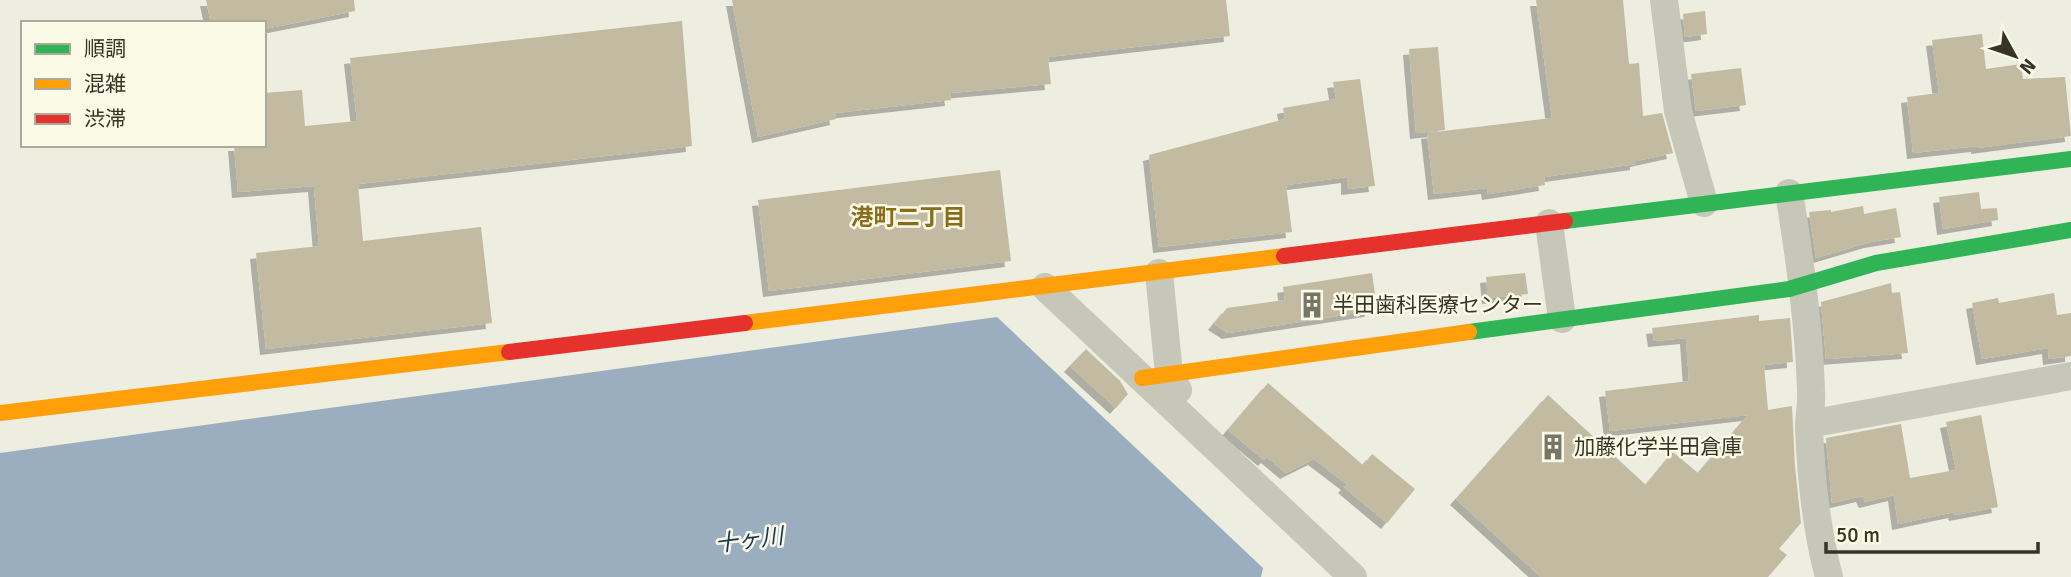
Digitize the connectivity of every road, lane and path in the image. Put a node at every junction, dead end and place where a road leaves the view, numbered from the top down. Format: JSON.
{"nodes":[{"id":1,"x":1664,"y":0,"type":"edge"},
{"id":2,"x":2071,"y":159,"type":"edge"},
{"id":3,"x":1789,"y":193,"type":"junction"},
{"id":4,"x":1704,"y":203,"type":"junction"},
{"id":5,"x":1549,"y":223,"type":"junction"},
{"id":6,"x":2071,"y":230,"type":"edge"},
{"id":7,"x":1159,"y":273,"type":"junction"},
{"id":8,"x":1804,"y":285,"type":"junction"},
{"id":9,"x":1045,"y":287,"type":"junction"},
{"id":10,"x":1562,"y":319,"type":"junction"},
{"id":11,"x":1156,"y":376,"type":"junction"},
{"id":12,"x":2071,"y":376,"type":"edge"},
{"id":13,"x":0,"y":414,"type":"edge"},
{"id":14,"x":1809,"y":424,"type":"junction"},
{"id":15,"x":1353,"y":577,"type":"edge"},
{"id":16,"x":1829,"y":577,"type":"edge"}],
"edges":[{"from":1,"to":4,"type":"street"},
{"from":2,"to":3,"type":"street"},
{"from":3,"to":4,"type":"street"},
{"from":3,"to":8,"type":"street"},
{"from":4,"to":5,"type":"street"},
{"from":5,"to":7,"type":"street"},
{"from":5,"to":10,"type":"street"},
{"from":6,"to":8,"type":"street"},
{"from":7,"to":9,"type":"street"},
{"from":7,"to":11,"type":"street"},
{"from":8,"to":10,"type":"street"},
{"from":8,"to":14,"type":"street"},
{"from":9,"to":11,"type":"street"},
{"from":9,"to":13,"type":"street"},
{"from":10,"to":11,"type":"street"},
{"from":11,"to":15,"type":"street"},
{"from":12,"to":14,"type":"street"},
{"from":14,"to":16,"type":"street"}]}
